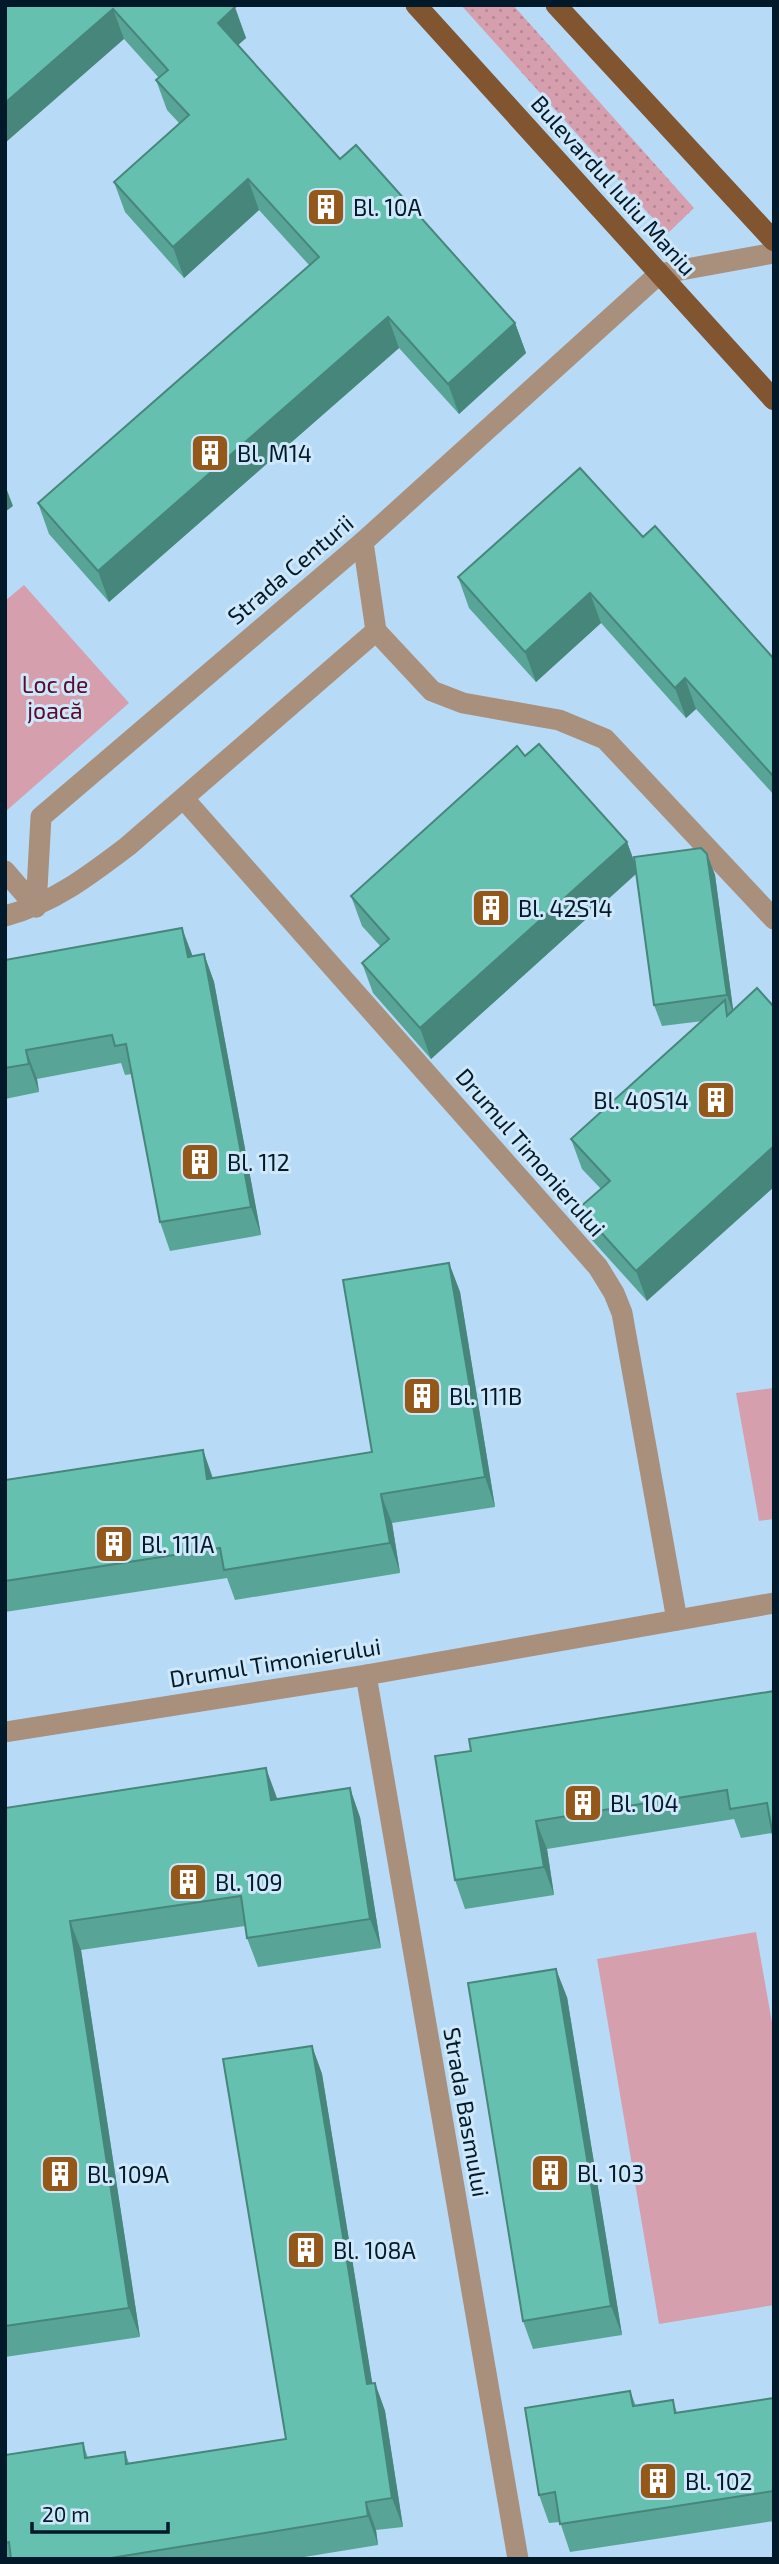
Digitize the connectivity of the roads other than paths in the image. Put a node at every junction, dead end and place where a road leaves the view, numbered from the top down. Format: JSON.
{"nodes":[{"id":1,"x":416,"y":5,"type":"edge"},
{"id":2,"x":556,"y":5,"type":"edge"},
{"id":3,"x":774,"y":241,"type":"edge"},
{"id":4,"x":774,"y":253,"type":"edge"},
{"id":5,"x":659,"y":274,"type":"junction"},
{"id":6,"x":774,"y":400,"type":"edge"},
{"id":7,"x":363,"y":542,"type":"junction"},
{"id":8,"x":376,"y":631,"type":"junction"},
{"id":9,"x":184,"y":799,"type":"junction"},
{"id":10,"x":5,"y":871,"type":"edge"},
{"id":11,"x":36,"y":907,"type":"junction"},
{"id":12,"x":5,"y":916,"type":"edge"},
{"id":13,"x":774,"y":919,"type":"edge"},
{"id":14,"x":774,"y":1603,"type":"edge"},
{"id":15,"x":677,"y":1620,"type":"junction"},
{"id":16,"x":366,"y":1675,"type":"junction"},
{"id":17,"x":5,"y":1732,"type":"edge"},
{"id":18,"x":517,"y":2559,"type":"edge"}],
"edges":[{"from":1,"to":5,"type":"main road","name":"Bulevardul Iuliu Maniu"},
{"from":2,"to":3,"type":"main road"},
{"from":4,"to":5,"type":"street"},
{"from":5,"to":6,"type":"main road","name":"Bulevardul Iuliu Maniu"},
{"from":5,"to":7,"type":"street","name":"Strada Centurii"},
{"from":7,"to":8,"type":"street"},
{"from":7,"to":11,"type":"street","name":"Strada Centurii"},
{"from":8,"to":9,"type":"street"},
{"from":8,"to":13,"type":"street"},
{"from":9,"to":11,"type":"street"},
{"from":9,"to":15,"type":"street","name":"Drumul Timonierului"},
{"from":10,"to":11,"type":"street"},
{"from":11,"to":12,"type":"street"},
{"from":14,"to":15,"type":"street","name":"Drumul Timonierului"},
{"from":15,"to":16,"type":"street","name":"Drumul Timonierului"},
{"from":16,"to":17,"type":"street","name":"Drumul Timonierului"},
{"from":16,"to":18,"type":"street","name":"Strada Basmului"}]}
